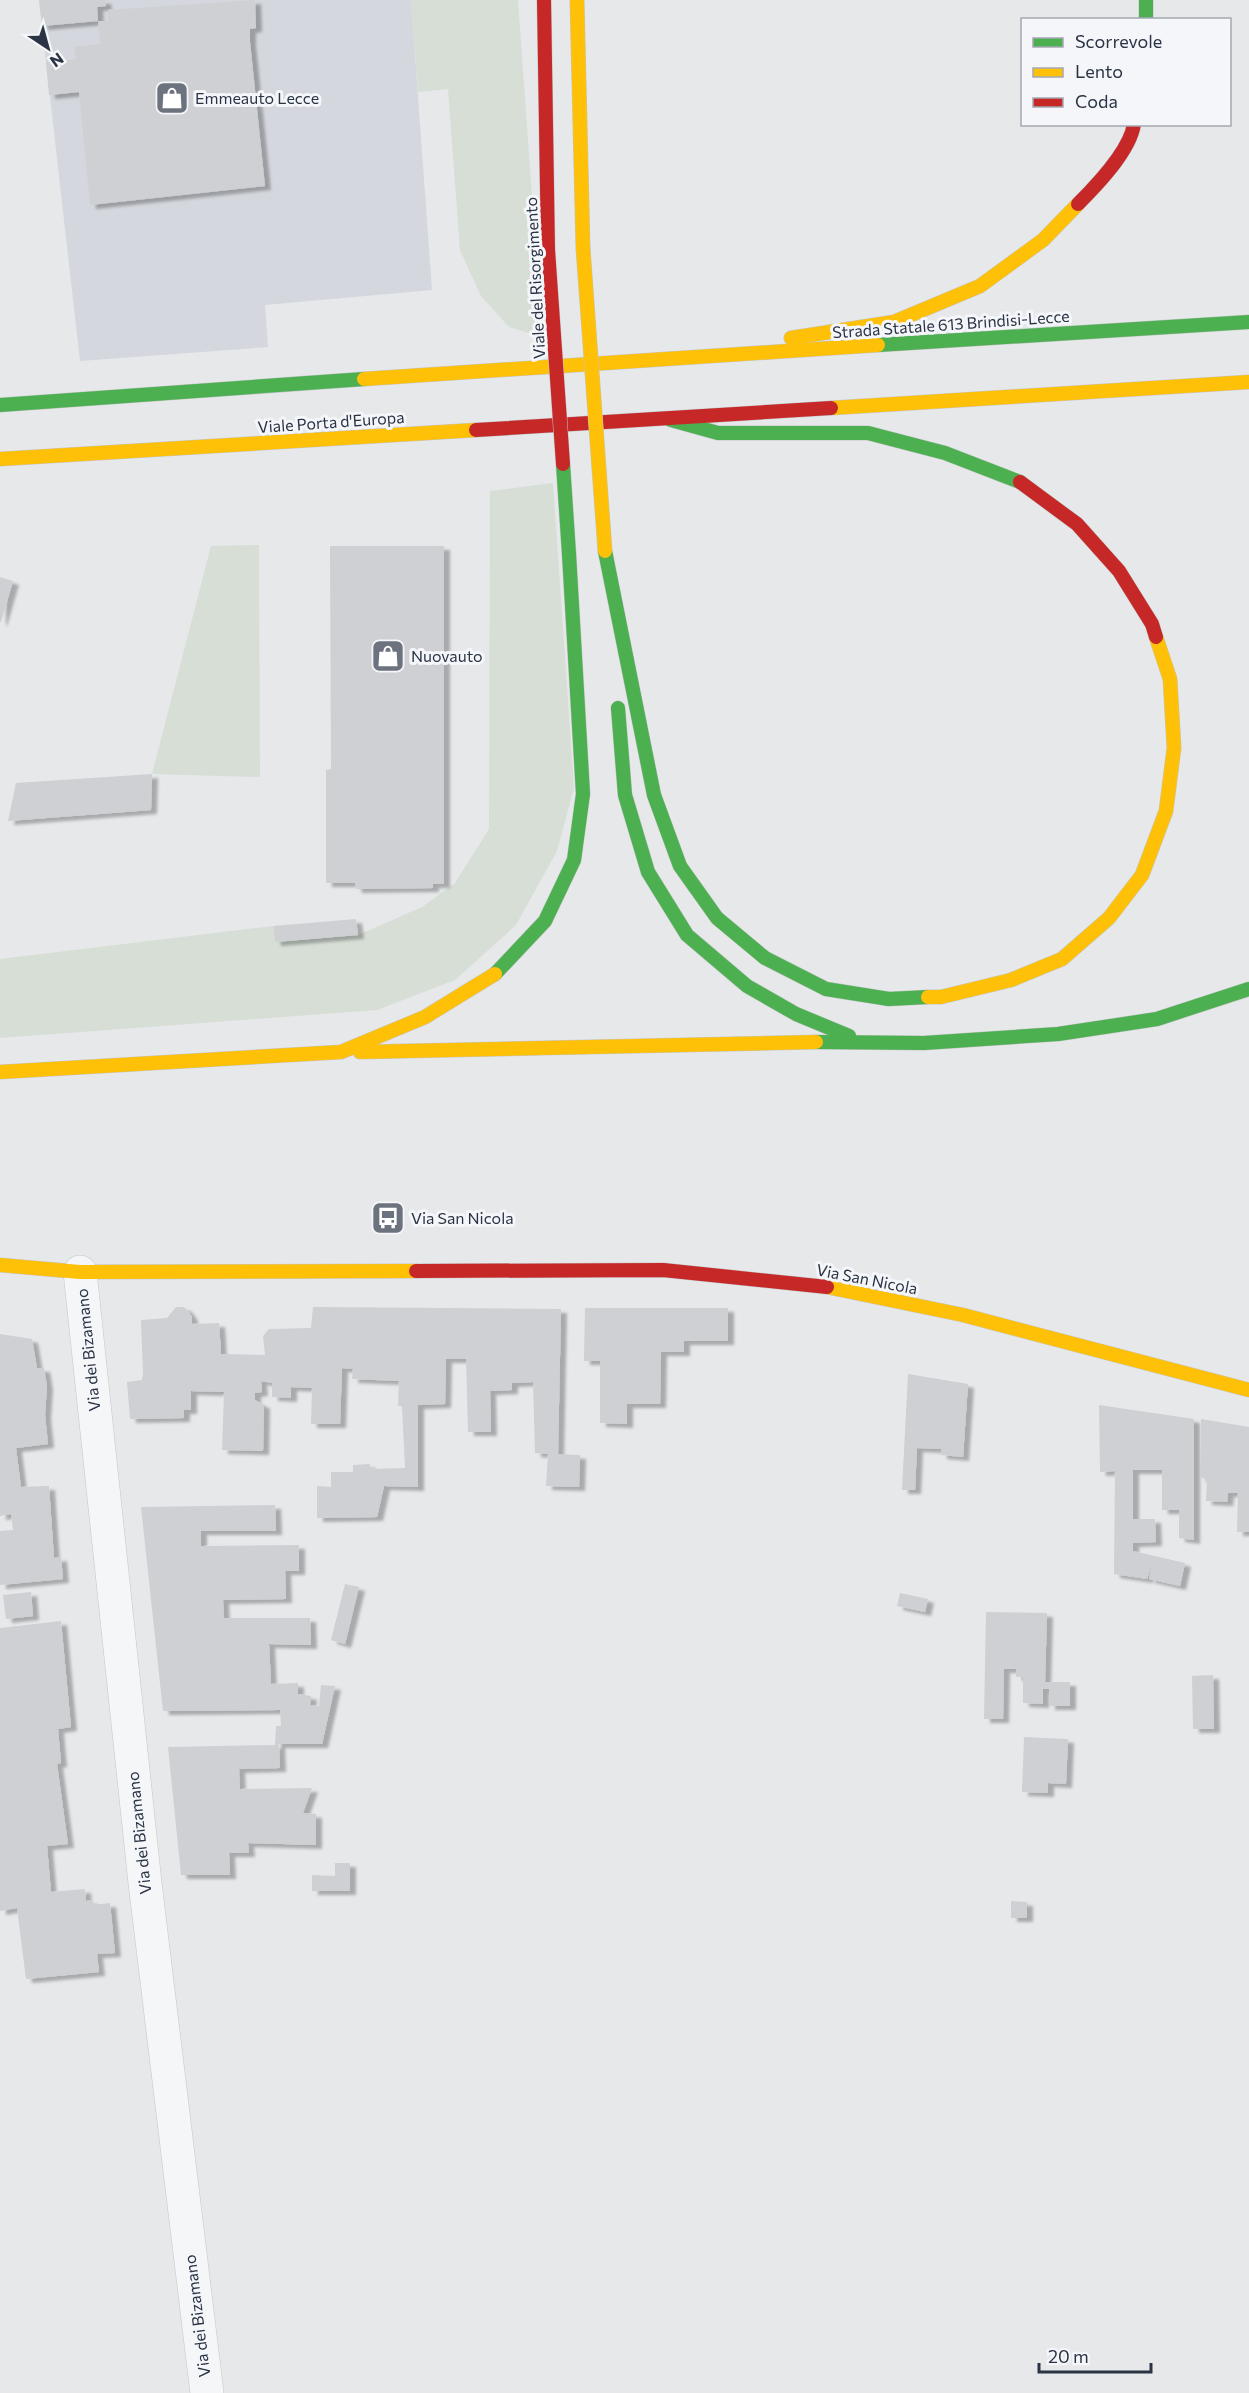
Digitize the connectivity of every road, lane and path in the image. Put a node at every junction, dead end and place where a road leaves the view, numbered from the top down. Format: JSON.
{"nodes":[{"id":1,"x":543,"y":0,"type":"edge"},
{"id":2,"x":577,"y":0,"type":"edge"},
{"id":3,"x":583,"y":0,"type":"edge"},
{"id":4,"x":1146,"y":0,"type":"edge"},
{"id":5,"x":579,"y":15,"type":"junction"},
{"id":6,"x":1146,"y":18,"type":"edge"},
{"id":7,"x":1134,"y":126,"type":"edge"},
{"id":8,"x":1249,"y":322,"type":"edge"},
{"id":9,"x":654,"y":359,"type":"junction"},
{"id":10,"x":1249,"y":382,"type":"edge"},
{"id":11,"x":0,"y":405,"type":"edge"},
{"id":12,"x":663,"y":418,"type":"junction"},
{"id":13,"x":0,"y":459,"type":"edge"},
{"id":14,"x":605,"y":551,"type":"junction"},
{"id":15,"x":614,"y":667,"type":"dead end"},
{"id":16,"x":616,"y":690,"type":"dead end"},
{"id":17,"x":1249,"y":989,"type":"edge"},
{"id":18,"x":860,"y":1041,"type":"junction"},
{"id":19,"x":341,"y":1052,"type":"junction"},
{"id":20,"x":0,"y":1072,"type":"edge"},
{"id":21,"x":0,"y":1266,"type":"edge"},
{"id":22,"x":80,"y":1272,"type":"junction"},
{"id":23,"x":1249,"y":1390,"type":"edge"},
{"id":24,"x":207,"y":2393,"type":"edge"}],
"edges":[{"from":1,"to":19,"type":"main road","name":"Viale del Risorgimento","bridge":true},
{"from":2,"to":5,"type":"main road"},
{"from":3,"to":5,"type":"main road"},
{"from":4,"to":6,"type":"main road"},
{"from":5,"to":14,"type":"main road","bridge":true},
{"from":7,"to":9,"type":"main road"},
{"from":8,"to":9,"type":"main road","name":"Strada Statale 613 Brindisi-Lecce"},
{"from":9,"to":11,"type":"main road"},
{"from":10,"to":12,"type":"main road"},
{"from":12,"to":13,"type":"main road","name":"Viale Porta d'Europa"},
{"from":12,"to":14,"type":"main road"},
{"from":14,"to":15,"type":"main road"},
{"from":16,"to":18,"type":"main road"},
{"from":17,"to":18,"type":"main road"},
{"from":18,"to":19,"type":"main road"},
{"from":19,"to":20,"type":"main road"},
{"from":21,"to":22,"type":"main road","name":"Via San Nicola"},
{"from":22,"to":23,"type":"main road","name":"Via San Nicola"},
{"from":22,"to":24,"type":"street","name":"Via dei Bizamano"}]}
